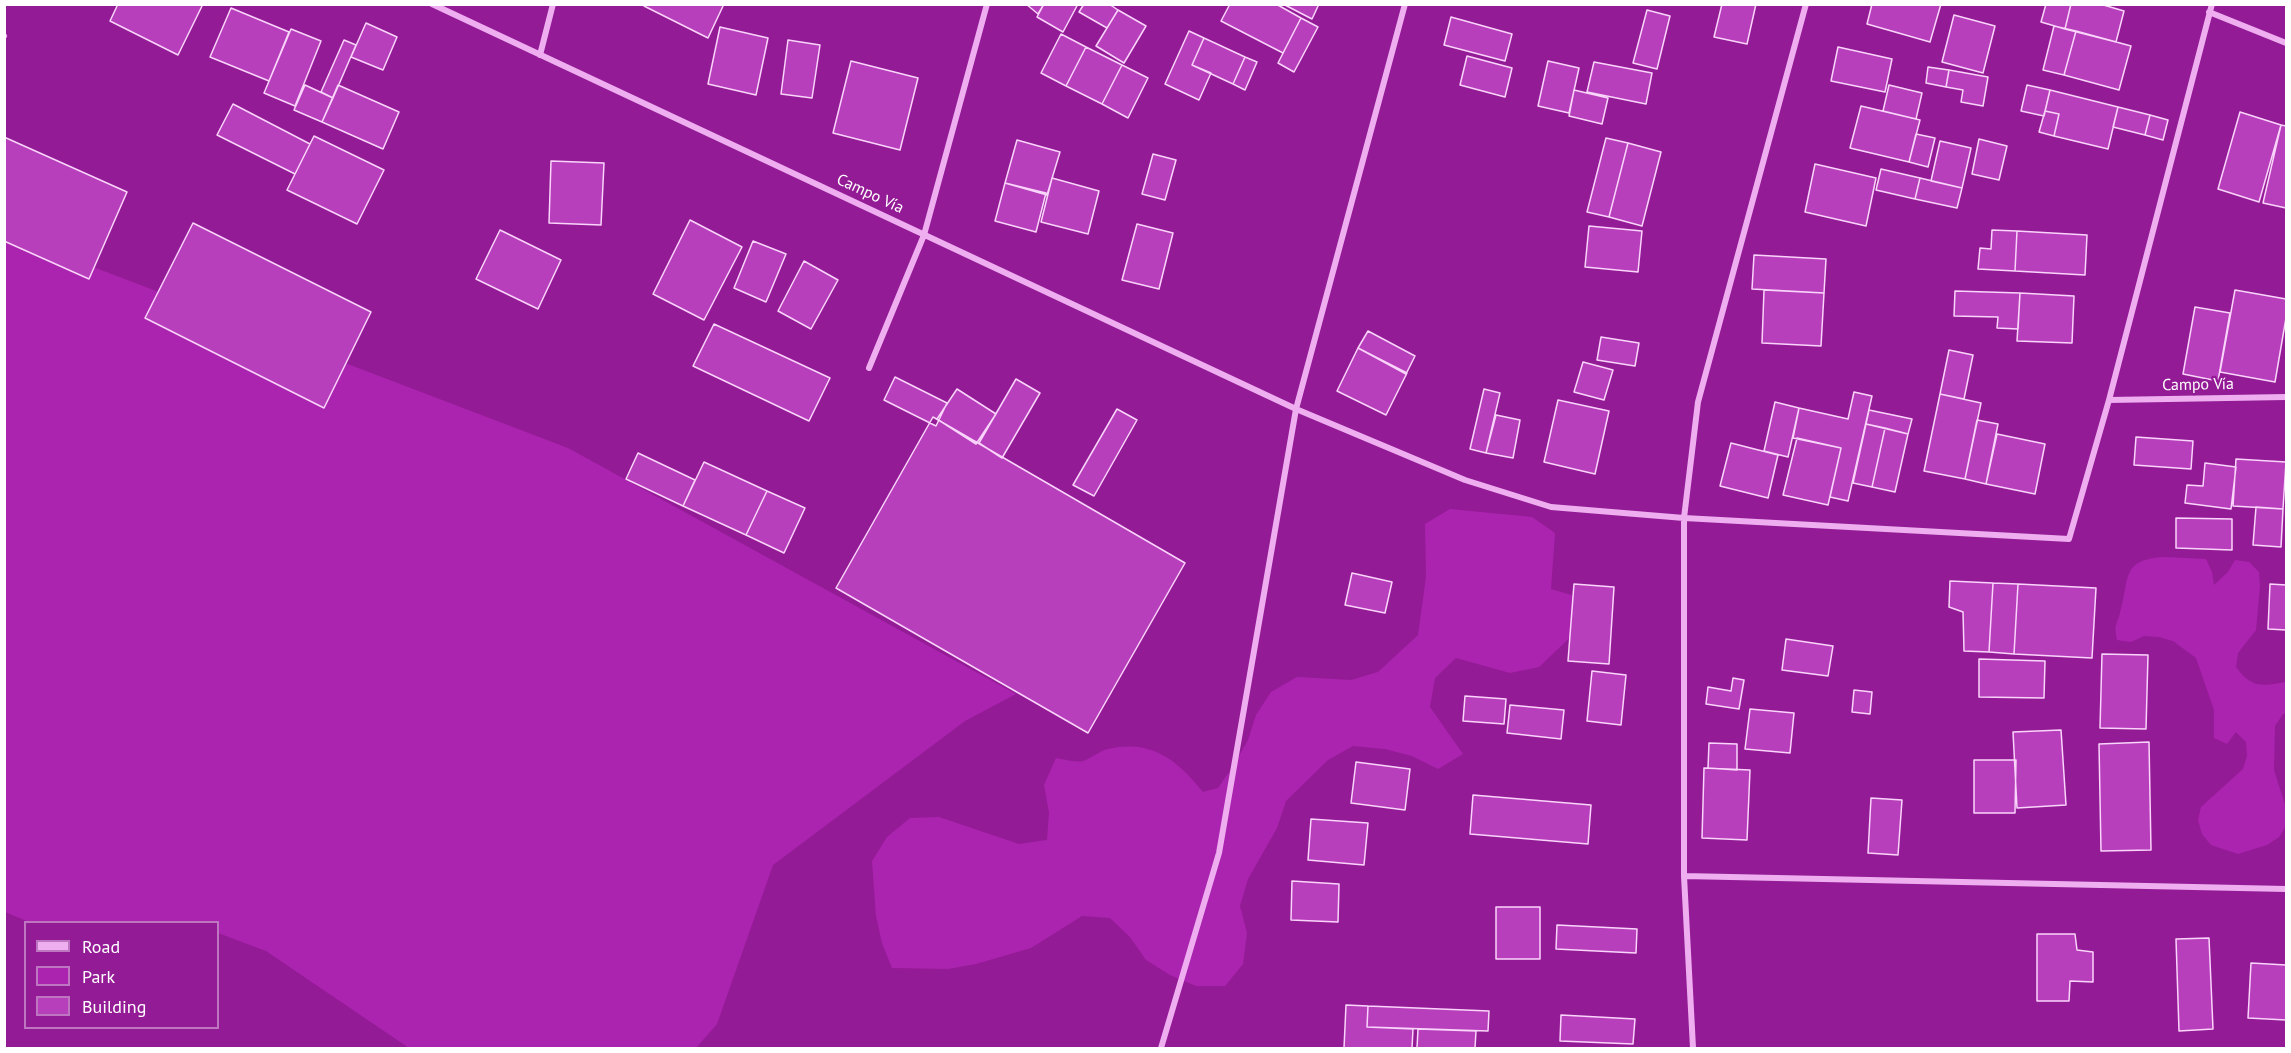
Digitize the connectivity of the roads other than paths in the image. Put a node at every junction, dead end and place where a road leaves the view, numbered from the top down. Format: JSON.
{"nodes":[{"id":1,"x":432,"y":4,"type":"edge"},
{"id":2,"x":554,"y":4,"type":"edge"},
{"id":3,"x":987,"y":4,"type":"edge"},
{"id":4,"x":1405,"y":4,"type":"edge"},
{"id":5,"x":1806,"y":4,"type":"edge"},
{"id":6,"x":2212,"y":4,"type":"edge"},
{"id":7,"x":2209,"y":12,"type":"junction"},
{"id":8,"x":2286,"y":43,"type":"edge"},
{"id":9,"x":540,"y":55,"type":"junction"},
{"id":10,"x":924,"y":234,"type":"junction"},
{"id":11,"x":869,"y":368,"type":"dead end"},
{"id":12,"x":2286,"y":397,"type":"edge"},
{"id":13,"x":2109,"y":400,"type":"junction"},
{"id":14,"x":1296,"y":409,"type":"junction"},
{"id":15,"x":1684,"y":518,"type":"junction"},
{"id":16,"x":1684,"y":876,"type":"junction"},
{"id":17,"x":2286,"y":889,"type":"edge"},
{"id":18,"x":1161,"y":1048,"type":"edge"},
{"id":19,"x":1693,"y":1048,"type":"edge"}],
"edges":[{"from":1,"to":9,"type":"street","name":"Campo Vía"},
{"from":2,"to":9,"type":"street"},
{"from":3,"to":10,"type":"street"},
{"from":4,"to":14,"type":"street"},
{"from":5,"to":15,"type":"street"},
{"from":6,"to":7,"type":"street"},
{"from":7,"to":8,"type":"street"},
{"from":7,"to":13,"type":"street"},
{"from":9,"to":10,"type":"street","name":"Campo Vía"},
{"from":10,"to":11,"type":"street"},
{"from":10,"to":14,"type":"street","name":"Campo Vía"},
{"from":12,"to":13,"type":"street","name":"Campo Vía"},
{"from":13,"to":15,"type":"street","name":"Campo Vía"},
{"from":14,"to":15,"type":"street","name":"Campo Vía"},
{"from":14,"to":18,"type":"street"},
{"from":15,"to":16,"type":"street"},
{"from":16,"to":17,"type":"street"},
{"from":16,"to":19,"type":"street"}]}
